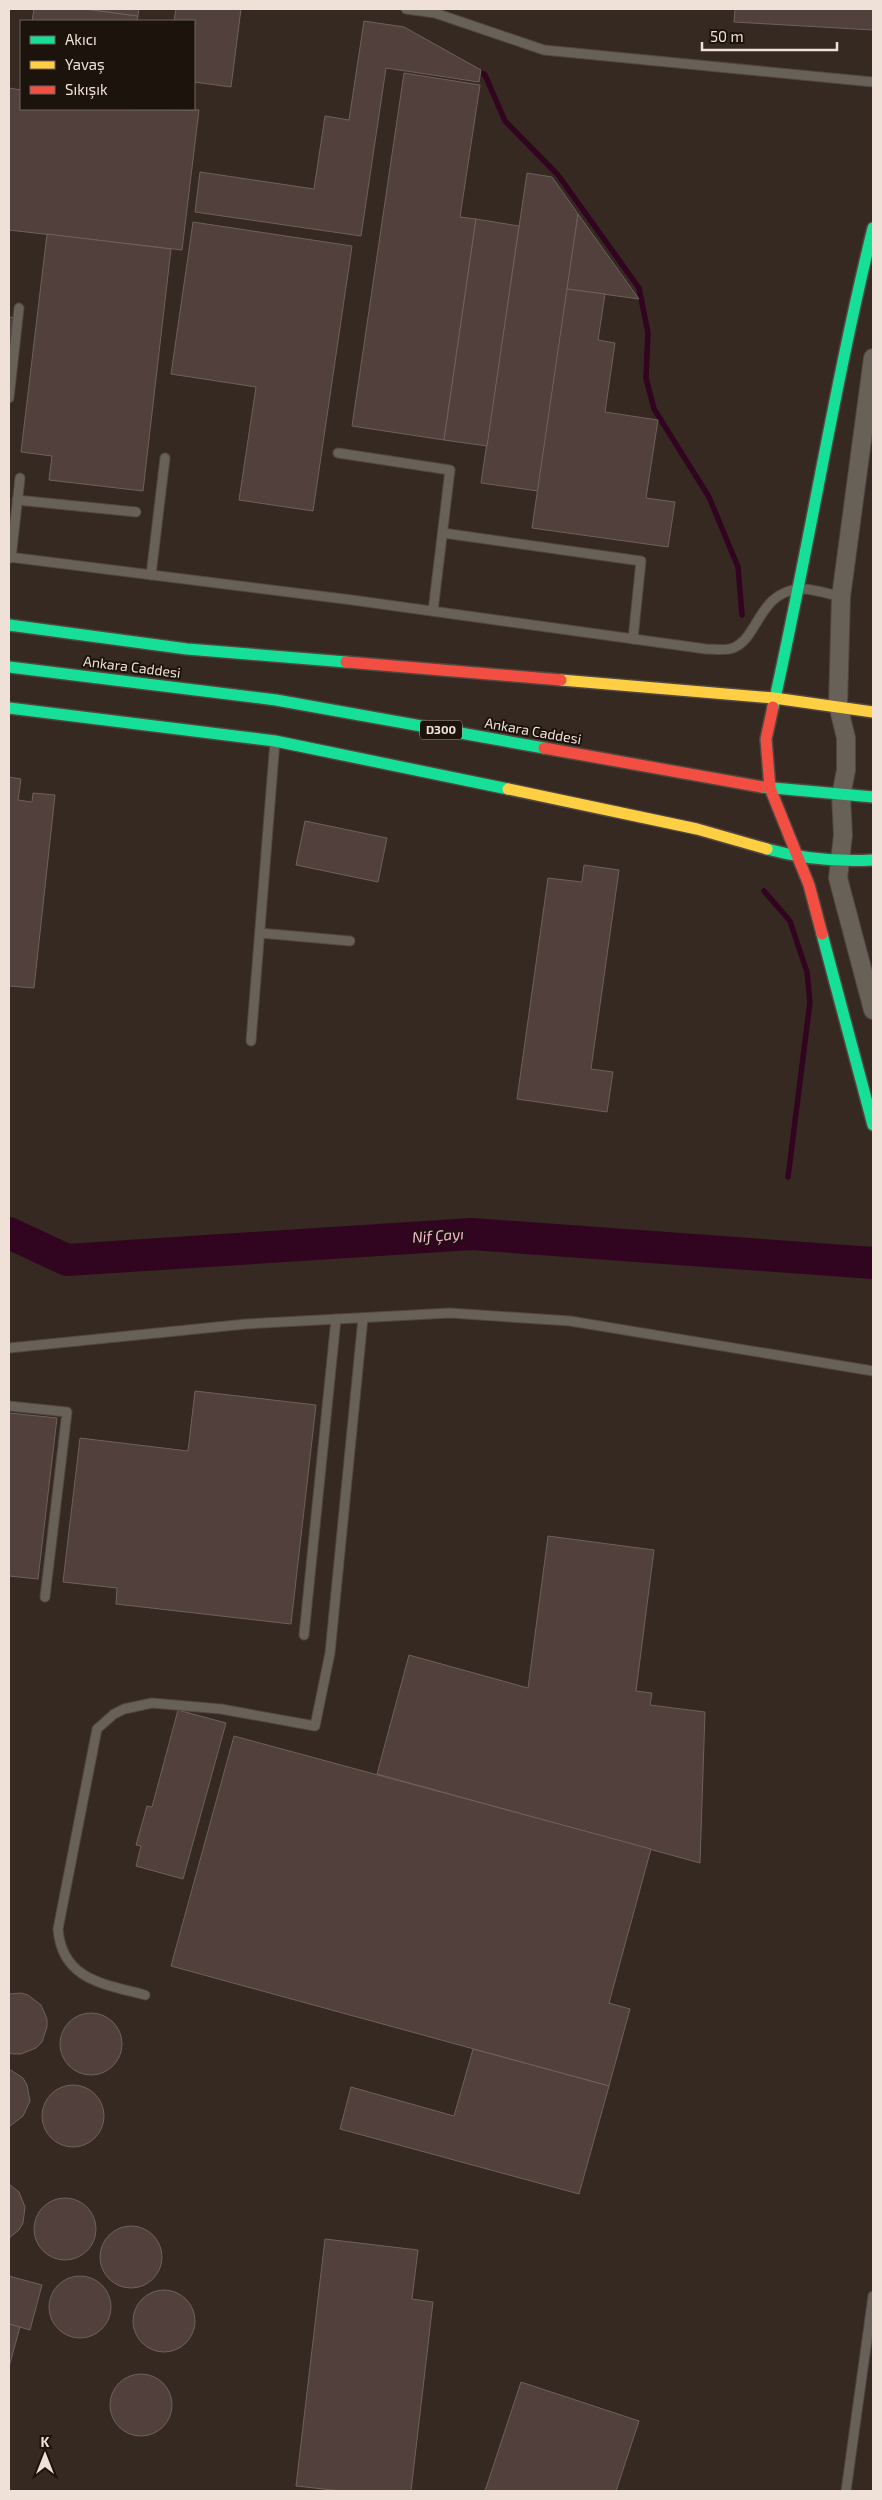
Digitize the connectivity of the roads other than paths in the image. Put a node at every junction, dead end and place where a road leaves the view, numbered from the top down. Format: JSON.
{"nodes":[{"id":1,"x":406,"y":9,"type":"edge"},
{"id":2,"x":873,"y":82,"type":"edge"},
{"id":3,"x":873,"y":228,"type":"edge"},
{"id":4,"x":19,"y":308,"type":"dead end"},
{"id":5,"x":873,"y":358,"type":"edge"},
{"id":6,"x":9,"y":398,"type":"edge"},
{"id":7,"x":338,"y":453,"type":"dead end"},
{"id":8,"x":165,"y":458,"type":"dead end"},
{"id":9,"x":20,"y":478,"type":"dead end"},
{"id":10,"x":18,"y":500,"type":"junction"},
{"id":11,"x":136,"y":512,"type":"dead end"},
{"id":12,"x":443,"y":533,"type":"junction"},
{"id":13,"x":10,"y":557,"type":"edge"},
{"id":14,"x":151,"y":575,"type":"junction"},
{"id":15,"x":800,"y":588,"type":"junction"},
{"id":16,"x":841,"y":597,"type":"junction"},
{"id":17,"x":433,"y":611,"type":"junction"},
{"id":18,"x":9,"y":625,"type":"edge"},
{"id":19,"x":632,"y":639,"type":"junction"},
{"id":20,"x":9,"y":667,"type":"edge"},
{"id":21,"x":774,"y":698,"type":"junction"},
{"id":22,"x":838,"y":705,"type":"junction"},
{"id":23,"x":9,"y":708,"type":"edge"},
{"id":24,"x":873,"y":712,"type":"edge"},
{"id":25,"x":275,"y":741,"type":"junction"},
{"id":26,"x":770,"y":788,"type":"junction"},
{"id":27,"x":840,"y":796,"type":"junction"},
{"id":28,"x":873,"y":797,"type":"edge"},
{"id":29,"x":799,"y":858,"type":"junction"},
{"id":30,"x":873,"y":860,"type":"edge"},
{"id":31,"x":840,"y":862,"type":"junction"},
{"id":32,"x":260,"y":933,"type":"junction"},
{"id":33,"x":350,"y":941,"type":"dead end"},
{"id":34,"x":873,"y":1010,"type":"edge"},
{"id":35,"x":251,"y":1041,"type":"dead end"},
{"id":36,"x":873,"y":1125,"type":"edge"},
{"id":37,"x":363,"y":1318,"type":"junction"},
{"id":38,"x":336,"y":1319,"type":"junction"},
{"id":39,"x":9,"y":1348,"type":"edge"},
{"id":40,"x":873,"y":1371,"type":"edge"},
{"id":41,"x":9,"y":1406,"type":"edge"},
{"id":42,"x":45,"y":1597,"type":"dead end"},
{"id":43,"x":304,"y":1635,"type":"dead end"},
{"id":44,"x":145,"y":1995,"type":"dead end"},
{"id":45,"x":873,"y":2296,"type":"edge"},
{"id":46,"x":846,"y":2491,"type":"edge"}],
"edges":[{"from":1,"to":2,"type":"lane"},
{"from":3,"to":15,"type":"main road"},
{"from":4,"to":6,"type":"lane"},
{"from":5,"to":16,"type":"street"},
{"from":7,"to":12,"type":"lane"},
{"from":8,"to":14,"type":"lane"},
{"from":9,"to":10,"type":"lane"},
{"from":10,"to":11,"type":"lane"},
{"from":10,"to":13,"type":"lane"},
{"from":12,"to":17,"type":"lane"},
{"from":12,"to":19,"type":"lane"},
{"from":13,"to":14,"type":"lane"},
{"from":14,"to":17,"type":"lane"},
{"from":15,"to":16,"type":"lane"},
{"from":15,"to":19,"type":"lane"},
{"from":15,"to":21,"type":"main road"},
{"from":16,"to":22,"type":"street"},
{"from":17,"to":19,"type":"lane"},
{"from":18,"to":21,"type":"main road","name":"Ankara Caddesi"},
{"from":20,"to":26,"type":"main road","name":"Ankara Caddesi","number":"D300"},
{"from":21,"to":22,"type":"main road","name":"Ankara Caddesi"},
{"from":21,"to":26,"type":"main road"},
{"from":22,"to":24,"type":"main road","name":"Ankara Caddesi"},
{"from":22,"to":27,"type":"street"},
{"from":23,"to":25,"type":"main road"},
{"from":25,"to":29,"type":"main road"},
{"from":25,"to":32,"type":"lane"},
{"from":26,"to":27,"type":"main road","name":"Ankara Caddesi","number":"D300"},
{"from":26,"to":29,"type":"main road"},
{"from":27,"to":28,"type":"main road","name":"Ankara Caddesi","number":"D300"},
{"from":27,"to":31,"type":"street"},
{"from":29,"to":31,"type":"main road"},
{"from":29,"to":36,"type":"main road"},
{"from":30,"to":31,"type":"main road"},
{"from":31,"to":34,"type":"street"},
{"from":32,"to":33,"type":"lane"},
{"from":32,"to":35,"type":"lane"},
{"from":37,"to":38,"type":"lane"},
{"from":37,"to":40,"type":"lane"},
{"from":37,"to":44,"type":"lane"},
{"from":38,"to":39,"type":"lane"},
{"from":38,"to":43,"type":"lane"},
{"from":41,"to":42,"type":"lane"},
{"from":45,"to":46,"type":"lane"}]}
